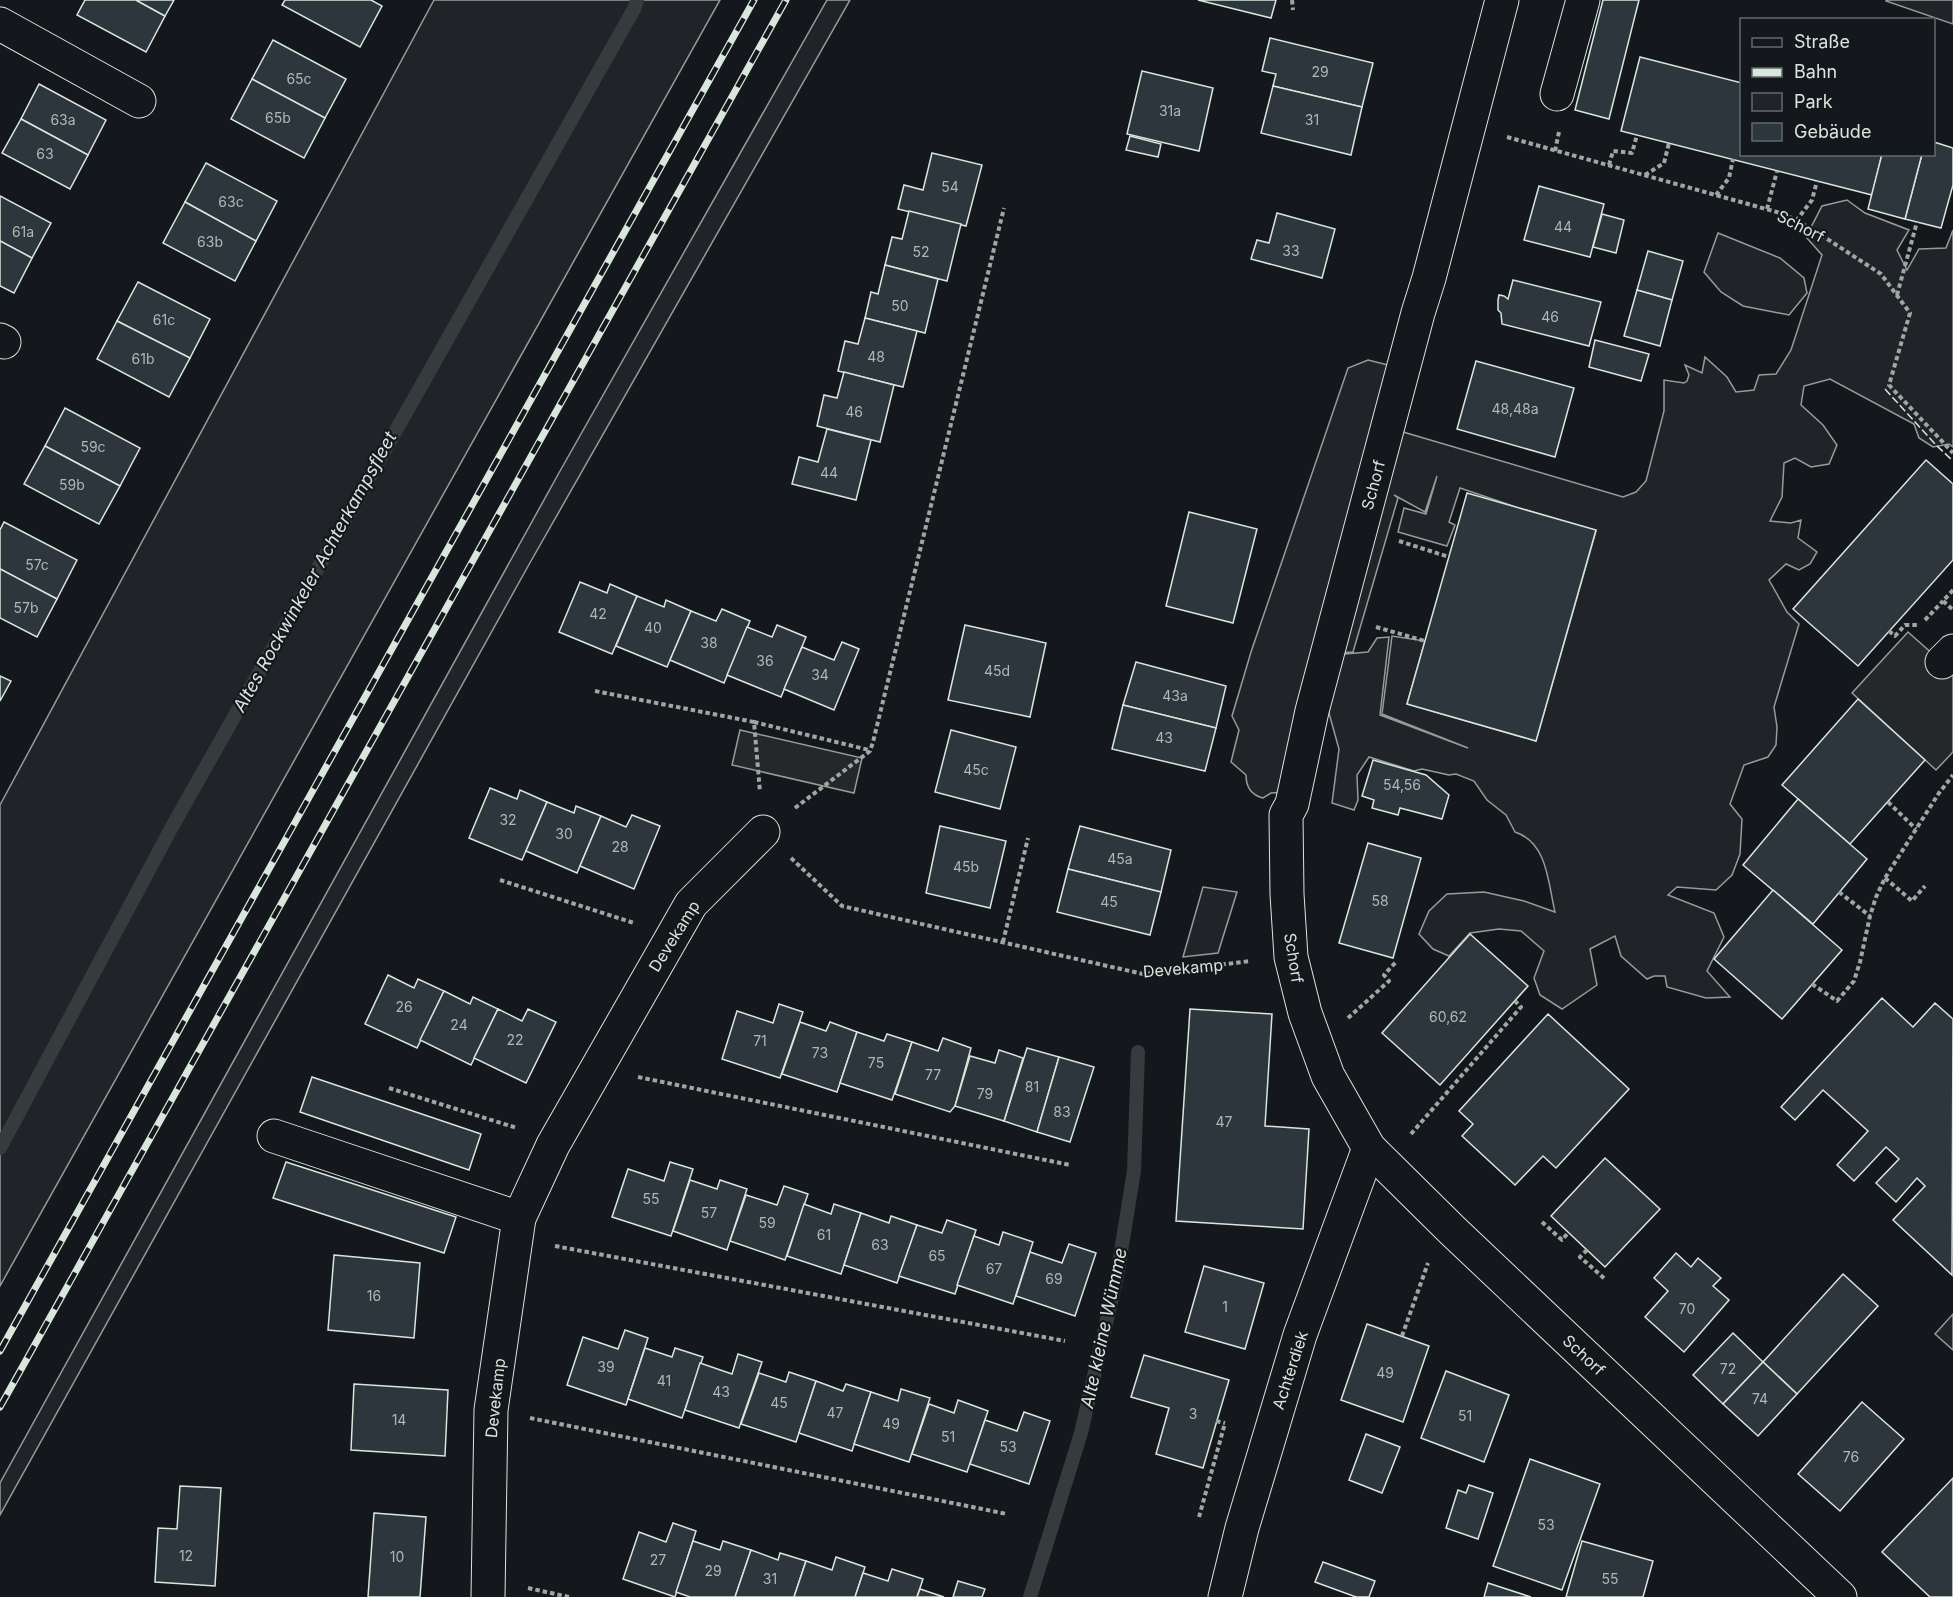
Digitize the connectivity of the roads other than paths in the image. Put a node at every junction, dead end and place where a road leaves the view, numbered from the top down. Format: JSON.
{"nodes":[{"id":1,"x":1502,"y":0,"type":"edge"},
{"id":2,"x":1583,"y":0,"type":"edge"},
{"id":3,"x":0,"y":24,"type":"edge"},
{"id":4,"x":1557,"y":94,"type":"dead end"},
{"id":5,"x":139,"y":101,"type":"dead end"},
{"id":6,"x":763,"y":832,"type":"road end"},
{"id":7,"x":274,"y":1136,"type":"dead end"},
{"id":8,"x":1377,"y":1156,"type":"junction"},
{"id":9,"x":518,"y":1228,"type":"junction"},
{"id":10,"x":488,"y":1597,"type":"edge"},
{"id":11,"x":1226,"y":1597,"type":"edge"},
{"id":12,"x":1840,"y":1597,"type":"edge"}],
"edges":[{"from":1,"to":8,"type":"street","name":"Schorf"},
{"from":2,"to":4,"type":"street"},
{"from":3,"to":5,"type":"street"},
{"from":6,"to":9,"type":"street","name":"Devekamp"},
{"from":7,"to":9,"type":"street"},
{"from":8,"to":11,"type":"street","name":"Achterdiek"},
{"from":8,"to":12,"type":"street","name":"Schorf"},
{"from":9,"to":10,"type":"street","name":"Devekamp"}]}
